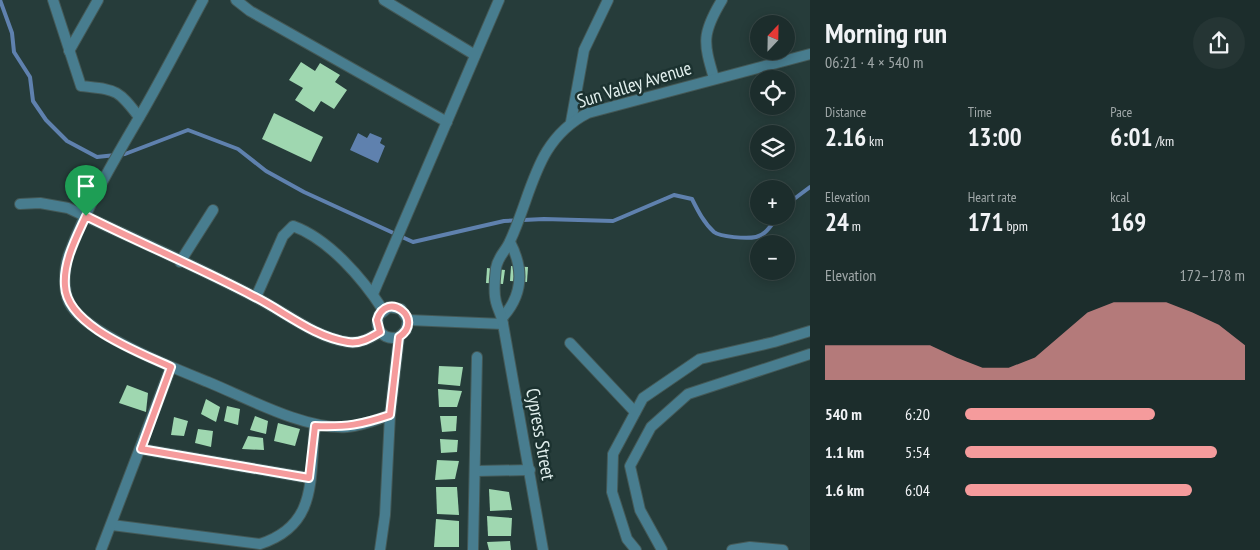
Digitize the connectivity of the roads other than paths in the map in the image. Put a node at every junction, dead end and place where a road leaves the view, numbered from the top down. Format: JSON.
{"nodes":[{"id":1,"x":54,"y":0,"type":"edge"},
{"id":2,"x":98,"y":0,"type":"edge"},
{"id":3,"x":203,"y":0,"type":"edge"},
{"id":4,"x":236,"y":0,"type":"edge"},
{"id":5,"x":384,"y":0,"type":"edge"},
{"id":6,"x":499,"y":0,"type":"edge"},
{"id":7,"x":608,"y":0,"type":"edge"},
{"id":8,"x":722,"y":0,"type":"edge"},
{"id":9,"x":69,"y":51,"type":"junction"},
{"id":10,"x":475,"y":54,"type":"junction"},
{"id":11,"x":810,"y":54,"type":"edge"},
{"id":12,"x":714,"y":78,"type":"junction"},
{"id":13,"x":139,"y":117,"type":"junction"},
{"id":14,"x":447,"y":122,"type":"junction"},
{"id":15,"x":571,"y":122,"type":"junction"},
{"id":16,"x":20,"y":204,"type":"dead end"},
{"id":17,"x":212,"y":210,"type":"dead end"},
{"id":18,"x":86,"y":216,"type":"junction"},
{"id":19,"x":510,"y":242,"type":"junction"},
{"id":20,"x":180,"y":262,"type":"junction"},
{"id":21,"x":372,"y":294,"type":"junction"},
{"id":22,"x":256,"y":297,"type":"junction"},
{"id":23,"x":383,"y":310,"type":"junction"},
{"id":24,"x":408,"y":320,"type":"junction"},
{"id":25,"x":503,"y":321,"type":"junction"},
{"id":26,"x":810,"y":331,"type":"edge"},
{"id":27,"x":380,"y":332,"type":"junction"},
{"id":28,"x":399,"y":337,"type":"junction"},
{"id":29,"x":570,"y":343,"type":"dead end"},
{"id":30,"x":810,"y":354,"type":"edge"},
{"id":31,"x":477,"y":357,"type":"dead end"},
{"id":32,"x":171,"y":367,"type":"junction"},
{"id":33,"x":635,"y":412,"type":"junction"},
{"id":34,"x":390,"y":415,"type":"junction"},
{"id":35,"x":315,"y":426,"type":"junction"},
{"id":36,"x":141,"y":449,"type":"junction"},
{"id":37,"x":530,"y":470,"type":"junction"},
{"id":38,"x":476,"y":471,"type":"junction"},
{"id":39,"x":309,"y":478,"type":"junction"},
{"id":40,"x":112,"y":525,"type":"junction"},
{"id":41,"x":101,"y":550,"type":"edge"},
{"id":42,"x":380,"y":550,"type":"edge"},
{"id":43,"x":473,"y":550,"type":"edge"},
{"id":44,"x":543,"y":550,"type":"edge"},
{"id":45,"x":636,"y":550,"type":"edge"},
{"id":46,"x":662,"y":550,"type":"edge"},
{"id":47,"x":732,"y":550,"type":"edge"},
{"id":48,"x":783,"y":550,"type":"edge"}],
"edges":[{"from":1,"to":9,"type":"street"},
{"from":2,"to":9,"type":"street"},
{"from":3,"to":13,"type":"street"},
{"from":4,"to":14,"type":"street"},
{"from":5,"to":10,"type":"street"},
{"from":6,"to":10,"type":"street"},
{"from":7,"to":15,"type":"street"},
{"from":8,"to":12,"type":"street"},
{"from":9,"to":13,"type":"street"},
{"from":10,"to":14,"type":"street"},
{"from":11,"to":12,"type":"street","name":"Sun Valley Avenue"},
{"from":12,"to":15,"type":"street","name":"Sun Valley Avenue"},
{"from":13,"to":18,"type":"street"},
{"from":14,"to":21,"type":"street"},
{"from":15,"to":19,"type":"street","name":"Sun Valley Avenue"},
{"from":16,"to":18,"type":"street"},
{"from":17,"to":20,"type":"street"},
{"from":18,"to":20,"type":"street"},
{"from":18,"to":32,"type":"street"},
{"from":19,"to":25,"type":"street"},
{"from":19,"to":25,"type":"street","name":"Sun Valley Avenue"},
{"from":20,"to":22,"type":"street"},
{"from":21,"to":22,"type":"street"},
{"from":21,"to":23,"type":"street"},
{"from":22,"to":27,"type":"street"},
{"from":23,"to":24,"type":"street"},
{"from":23,"to":27,"type":"street"},
{"from":24,"to":25,"type":"street"},
{"from":24,"to":28,"type":"street"},
{"from":25,"to":37,"type":"street","name":"Cypress Street"},
{"from":26,"to":33,"type":"street"},
{"from":27,"to":28,"type":"street"},
{"from":28,"to":34,"type":"street"},
{"from":29,"to":33,"type":"street"},
{"from":30,"to":46,"type":"street"},
{"from":31,"to":38,"type":"street"},
{"from":32,"to":35,"type":"street"},
{"from":32,"to":36,"type":"street"},
{"from":33,"to":45,"type":"street"},
{"from":34,"to":35,"type":"street"},
{"from":34,"to":42,"type":"street"},
{"from":35,"to":39,"type":"street"},
{"from":36,"to":39,"type":"street"},
{"from":36,"to":40,"type":"street"},
{"from":37,"to":38,"type":"street"},
{"from":37,"to":44,"type":"street","name":"Cypress Street"},
{"from":38,"to":43,"type":"street"},
{"from":39,"to":40,"type":"street"},
{"from":40,"to":41,"type":"street"},
{"from":47,"to":48,"type":"street"}]}
